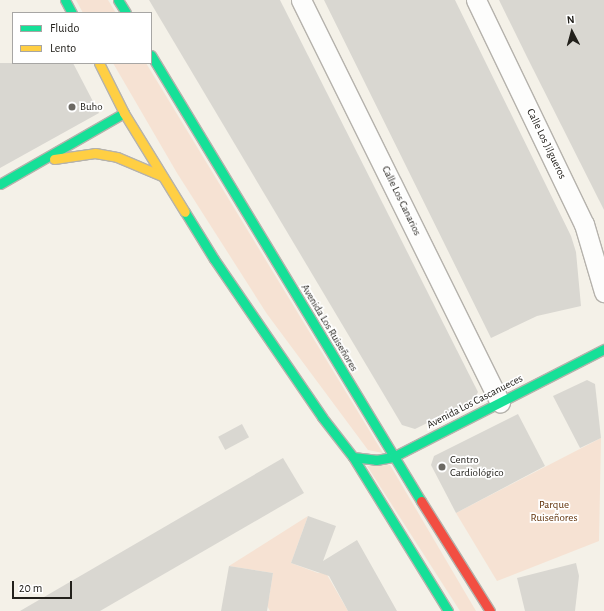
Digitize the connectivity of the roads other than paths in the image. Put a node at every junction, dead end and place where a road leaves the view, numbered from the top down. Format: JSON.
{"nodes":[{"id":1,"x":65,"y":0,"type":"edge"},
{"id":2,"x":118,"y":0,"type":"edge"},
{"id":3,"x":301,"y":0,"type":"edge"},
{"id":4,"x":476,"y":0,"type":"edge"},
{"id":5,"x":71,"y":12,"type":"edge"},
{"id":6,"x":125,"y":12,"type":"edge"},
{"id":7,"x":152,"y":57,"type":"edge"},
{"id":8,"x":100,"y":64,"type":"edge"},
{"id":9,"x":124,"y":112,"type":"junction"},
{"id":10,"x":37,"y":163,"type":"junction"},
{"id":11,"x":162,"y":176,"type":"junction"},
{"id":12,"x":0,"y":184,"type":"edge"},
{"id":13,"x":604,"y":292,"type":"edge"},
{"id":14,"x":604,"y":349,"type":"edge"},
{"id":15,"x":500,"y":403,"type":"junction"},
{"id":16,"x":353,"y":457,"type":"junction"},
{"id":17,"x":393,"y":457,"type":"junction"},
{"id":18,"x":448,"y":611,"type":"edge"},
{"id":19,"x":490,"y":611,"type":"edge"}],
"edges":[{"from":1,"to":5,"type":"main road"},
{"from":2,"to":6,"type":"main road"},
{"from":3,"to":15,"type":"street","name":"Calle Los Canarios"},
{"from":4,"to":13,"type":"street","name":"Calle Los Jilgueros"},
{"from":7,"to":17,"type":"main road","name":"Avenida Los Ruiseñores"},
{"from":8,"to":9,"type":"main road"},
{"from":9,"to":10,"type":"main road"},
{"from":9,"to":11,"type":"main road"},
{"from":10,"to":11,"type":"main road"},
{"from":10,"to":12,"type":"main road"},
{"from":11,"to":16,"type":"main road"},
{"from":14,"to":15,"type":"main road","name":"Avenida Los Cascanueces"},
{"from":15,"to":17,"type":"main road","name":"Avenida Los Cascanueces"},
{"from":16,"to":17,"type":"main road","name":"Avenida Los Cascanueces"},
{"from":16,"to":18,"type":"main road"},
{"from":17,"to":19,"type":"main road","name":"Avenida Los Ruiseñores"}]}
